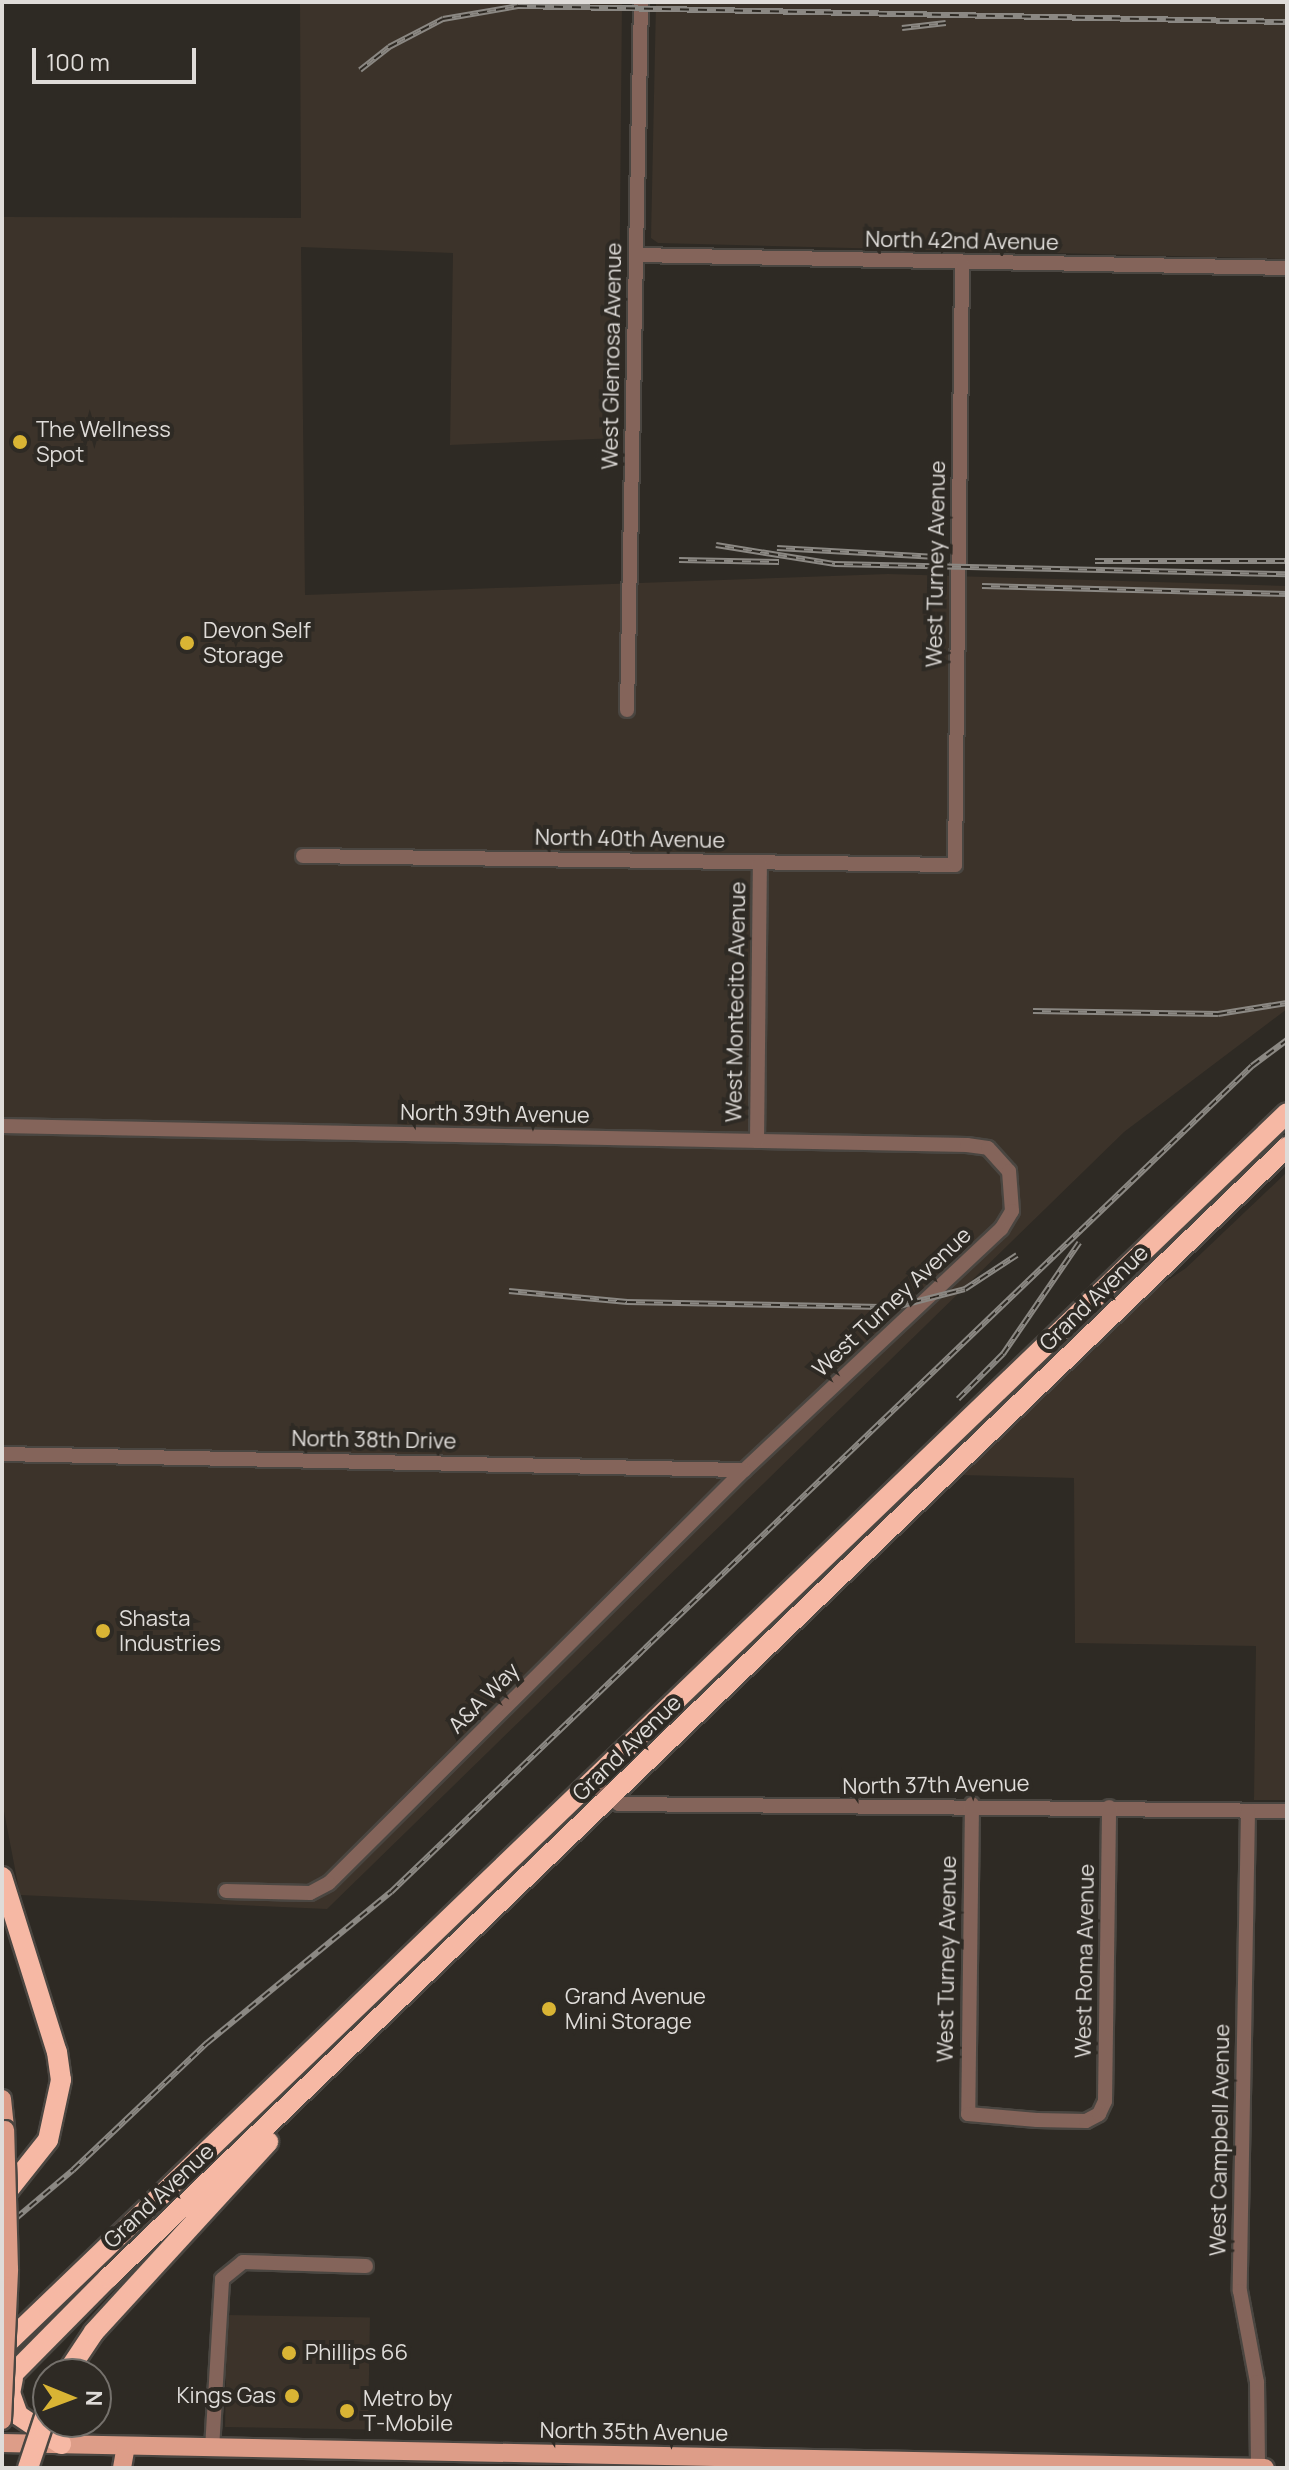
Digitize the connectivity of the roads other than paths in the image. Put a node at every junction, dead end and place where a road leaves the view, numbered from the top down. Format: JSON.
{"nodes":[{"id":1,"x":641,"y":2,"type":"edge"},
{"id":2,"x":636,"y":255,"type":"junction"},
{"id":3,"x":962,"y":264,"type":"junction"},
{"id":4,"x":1287,"y":268,"type":"edge"},
{"id":5,"x":627,"y":710,"type":"dead end"},
{"id":6,"x":303,"y":856,"type":"dead end"},
{"id":7,"x":760,"y":864,"type":"junction"},
{"id":8,"x":955,"y":865,"type":"joint"},
{"id":9,"x":1287,"y":1113,"type":"edge"},
{"id":10,"x":2,"y":1126,"type":"edge"},
{"id":11,"x":1271,"y":1129,"type":"junction"},
{"id":12,"x":757,"y":1141,"type":"junction"},
{"id":13,"x":1287,"y":1145,"type":"edge"},
{"id":14,"x":988,"y":1148,"type":"joint"},
{"id":15,"x":2,"y":1454,"type":"edge"},
{"id":16,"x":927,"y":1461,"type":"junction"},
{"id":17,"x":744,"y":1470,"type":"junction"},
{"id":18,"x":942,"y":1478,"type":"junction"},
{"id":19,"x":592,"y":1783,"type":"junction"},
{"id":20,"x":609,"y":1799,"type":"junction"},
{"id":21,"x":972,"y":1804,"type":"junction"},
{"id":22,"x":1109,"y":1807,"type":"junction"},
{"id":23,"x":1248,"y":1811,"type":"junction"},
{"id":24,"x":1287,"y":1811,"type":"edge"},
{"id":25,"x":2,"y":1877,"type":"edge"},
{"id":26,"x":226,"y":1891,"type":"dead end"},
{"id":27,"x":351,"y":2014,"type":"junction"},
{"id":28,"x":357,"y":2043,"type":"junction"},
{"id":29,"x":303,"y":2093,"type":"junction"},
{"id":30,"x":2,"y":2099,"type":"edge"},
{"id":31,"x":1099,"y":2114,"type":"joint"},
{"id":32,"x":3,"y":2198,"type":"edge"},
{"id":33,"x":121,"y":2235,"type":"junction"},
{"id":34,"x":137,"y":2252,"type":"junction"},
{"id":35,"x":366,"y":2266,"type":"dead end"},
{"id":36,"x":6,"y":2343,"type":"edge"},
{"id":37,"x":78,"y":2358,"type":"edge"},
{"id":38,"x":19,"y":2369,"type":"junction"},
{"id":39,"x":2,"y":2385,"type":"edge"},
{"id":40,"x":2,"y":2420,"type":"edge"},
{"id":41,"x":38,"y":2438,"type":"edge"},
{"id":42,"x":2,"y":2443,"type":"edge"},
{"id":43,"x":61,"y":2444,"type":"junction"},
{"id":44,"x":126,"y":2446,"type":"junction"},
{"id":45,"x":212,"y":2449,"type":"junction"},
{"id":46,"x":585,"y":2462,"type":"edge"},
{"id":47,"x":913,"y":2465,"type":"edge"},
{"id":48,"x":28,"y":2468,"type":"edge"},
{"id":49,"x":122,"y":2468,"type":"edge"},
{"id":50,"x":1258,"y":2468,"type":"edge"},
{"id":51,"x":1265,"y":2468,"type":"edge"}],
"edges":[{"from":1,"to":2,"type":"street","name":"West Glenrosa Avenue"},
{"from":2,"to":3,"type":"street","name":"North 42nd Avenue"},
{"from":2,"to":5,"type":"street","name":"West Glenrosa Avenue"},
{"from":3,"to":4,"type":"street","name":"North 42nd Avenue"},
{"from":3,"to":8,"type":"street","name":"West Turney Avenue"},
{"from":6,"to":7,"type":"street","name":"North 40th Avenue"},
{"from":7,"to":8,"type":"street","name":"North 40th Avenue"},
{"from":7,"to":12,"type":"street","name":"West Montecito Avenue"},
{"from":9,"to":11,"type":"highway","name":"Grand Avenue"},
{"from":10,"to":12,"type":"street","name":"North 39th Avenue"},
{"from":11,"to":13,"type":"street"},
{"from":11,"to":16,"type":"highway","name":"Grand Avenue"},
{"from":12,"to":14,"type":"street","name":"North 39th Avenue"},
{"from":13,"to":18,"type":"highway","name":"Grand Avenue"},
{"from":14,"to":17,"type":"street","name":"West Turney Avenue"},
{"from":15,"to":17,"type":"street","name":"North 38th Drive"},
{"from":16,"to":18,"type":"highway"},
{"from":16,"to":19,"type":"highway","name":"Grand Avenue"},
{"from":17,"to":26,"type":"street","name":"A&A Way"},
{"from":18,"to":20,"type":"highway","name":"Grand Avenue"},
{"from":19,"to":20,"type":"street"},
{"from":19,"to":27,"type":"highway","name":"Grand Avenue"},
{"from":20,"to":21,"type":"street","name":"North 37th Avenue"},
{"from":20,"to":28,"type":"highway","name":"Grand Avenue"},
{"from":21,"to":22,"type":"street","name":"North 37th Avenue"},
{"from":21,"to":31,"type":"street","name":"West Turney Avenue"},
{"from":22,"to":23,"type":"street","name":"North 37th Avenue"},
{"from":22,"to":31,"type":"street","name":"West Roma Avenue"},
{"from":23,"to":24,"type":"street","name":"North 37th Avenue"},
{"from":23,"to":50,"type":"street","name":"West Campbell Avenue"},
{"from":25,"to":32,"type":"highway"},
{"from":27,"to":28,"type":"highway"},
{"from":27,"to":33,"type":"highway","name":"Grand Avenue"},
{"from":28,"to":29,"type":"highway","name":"Grand Avenue"},
{"from":29,"to":34,"type":"highway","name":"Grand Avenue"},
{"from":29,"to":37,"type":"highway"},
{"from":30,"to":40,"type":"main road","bridge":true},
{"from":33,"to":34,"type":"highway"},
{"from":33,"to":36,"type":"highway","name":"Grand Avenue"},
{"from":34,"to":38,"type":"highway","name":"Grand Avenue"},
{"from":35,"to":45,"type":"street"},
{"from":38,"to":39,"type":"highway","name":"Grand Avenue"},
{"from":38,"to":43,"type":"highway"},
{"from":41,"to":48,"type":"highway","bridge":true},
{"from":42,"to":43,"type":"main road","name":"North 35th Avenue"},
{"from":43,"to":44,"type":"main road","name":"North 35th Avenue"},
{"from":44,"to":45,"type":"main road","name":"North 35th Avenue"},
{"from":44,"to":49,"type":"main road"},
{"from":45,"to":46,"type":"main road","name":"North 35th Avenue"},
{"from":46,"to":47,"type":"main road","name":"North 35th Avenue"},
{"from":47,"to":50,"type":"main road","name":"North 35th Avenue"},
{"from":50,"to":51,"type":"main road","name":"North 35th Avenue"}]}
